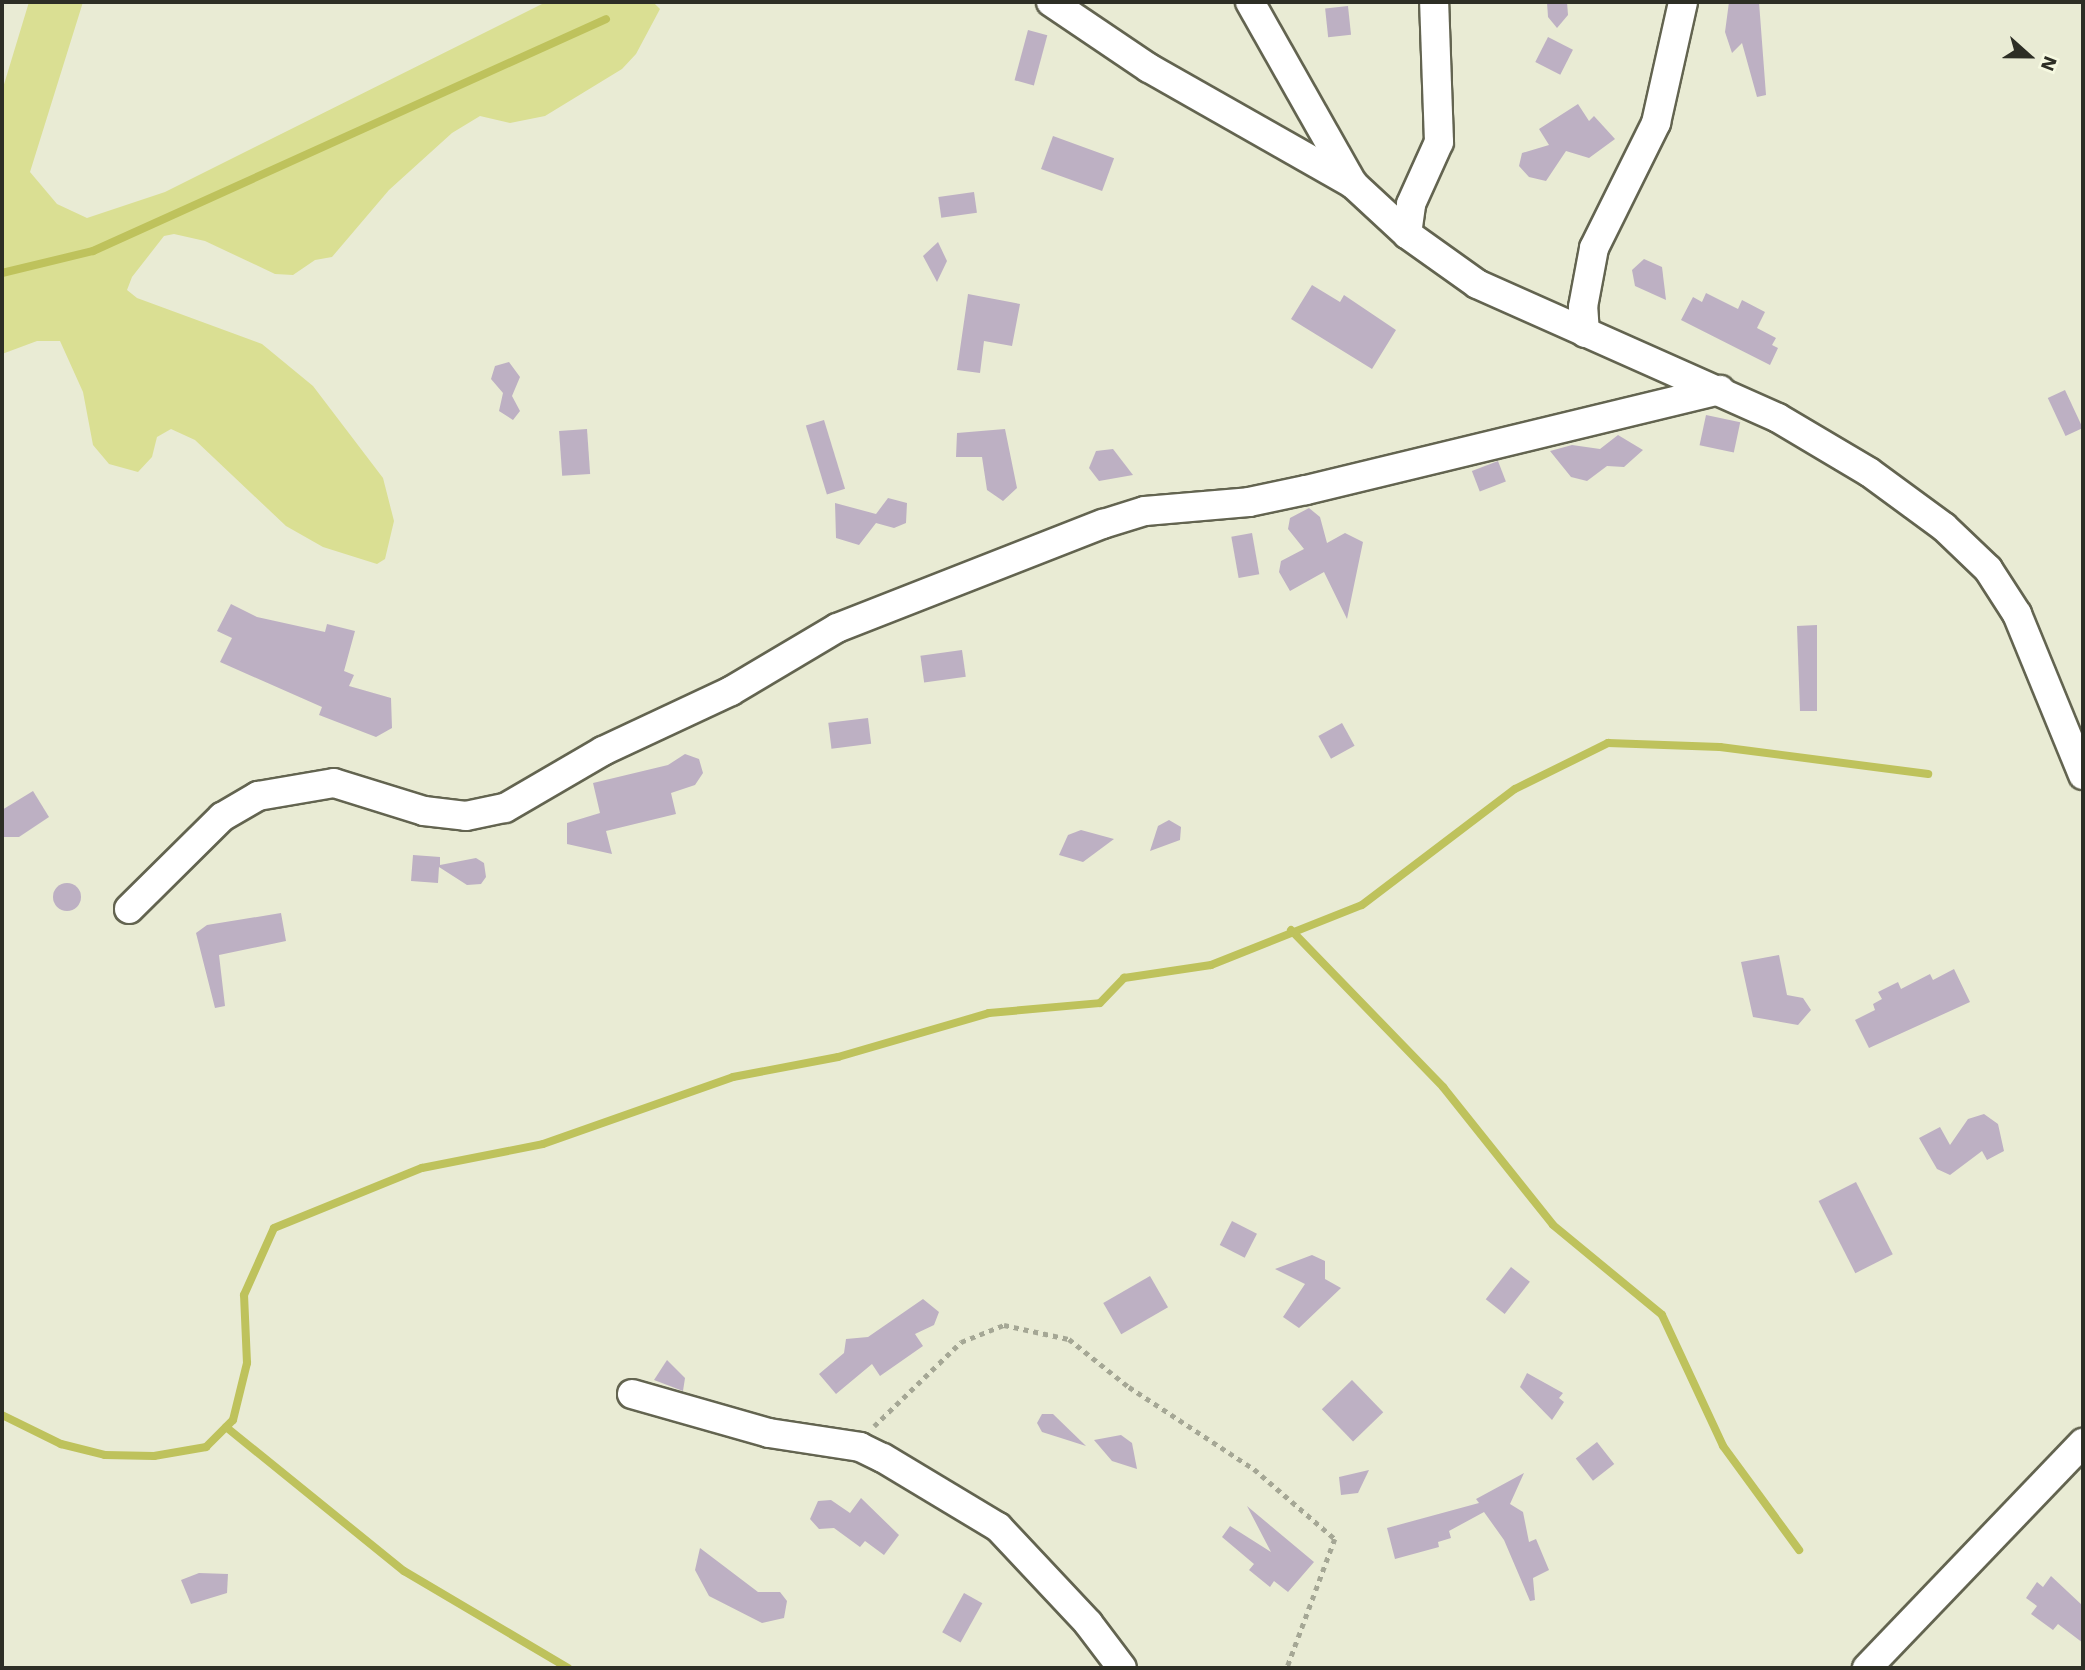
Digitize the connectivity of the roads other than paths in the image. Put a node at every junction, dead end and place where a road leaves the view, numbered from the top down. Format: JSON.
{"nodes":[{"id":1,"x":1051,"y":2,"type":"edge"},
{"id":2,"x":1250,"y":2,"type":"edge"},
{"id":3,"x":1434,"y":2,"type":"edge"},
{"id":4,"x":1683,"y":2,"type":"edge"},
{"id":5,"x":1353,"y":184,"type":"junction"},
{"id":6,"x":1407,"y":234,"type":"junction"},
{"id":7,"x":1585,"y":333,"type":"junction"},
{"id":8,"x":1720,"y":390,"type":"junction"},
{"id":9,"x":2083,"y":775,"type":"edge"},
{"id":10,"x":129,"y":909,"type":"dead end"},
{"id":11,"x":632,"y":1394,"type":"dead end"},
{"id":12,"x":2083,"y":1443,"type":"edge"},
{"id":13,"x":1122,"y":1668,"type":"edge"},
{"id":14,"x":1867,"y":1668,"type":"edge"}],
"edges":[{"from":1,"to":5,"type":"street"},
{"from":2,"to":5,"type":"street"},
{"from":3,"to":6,"type":"street"},
{"from":4,"to":7,"type":"street"},
{"from":5,"to":6,"type":"street"},
{"from":6,"to":7,"type":"street"},
{"from":7,"to":8,"type":"street"},
{"from":8,"to":9,"type":"street"},
{"from":8,"to":10,"type":"street"},
{"from":11,"to":13,"type":"street"},
{"from":12,"to":14,"type":"street"}]}
